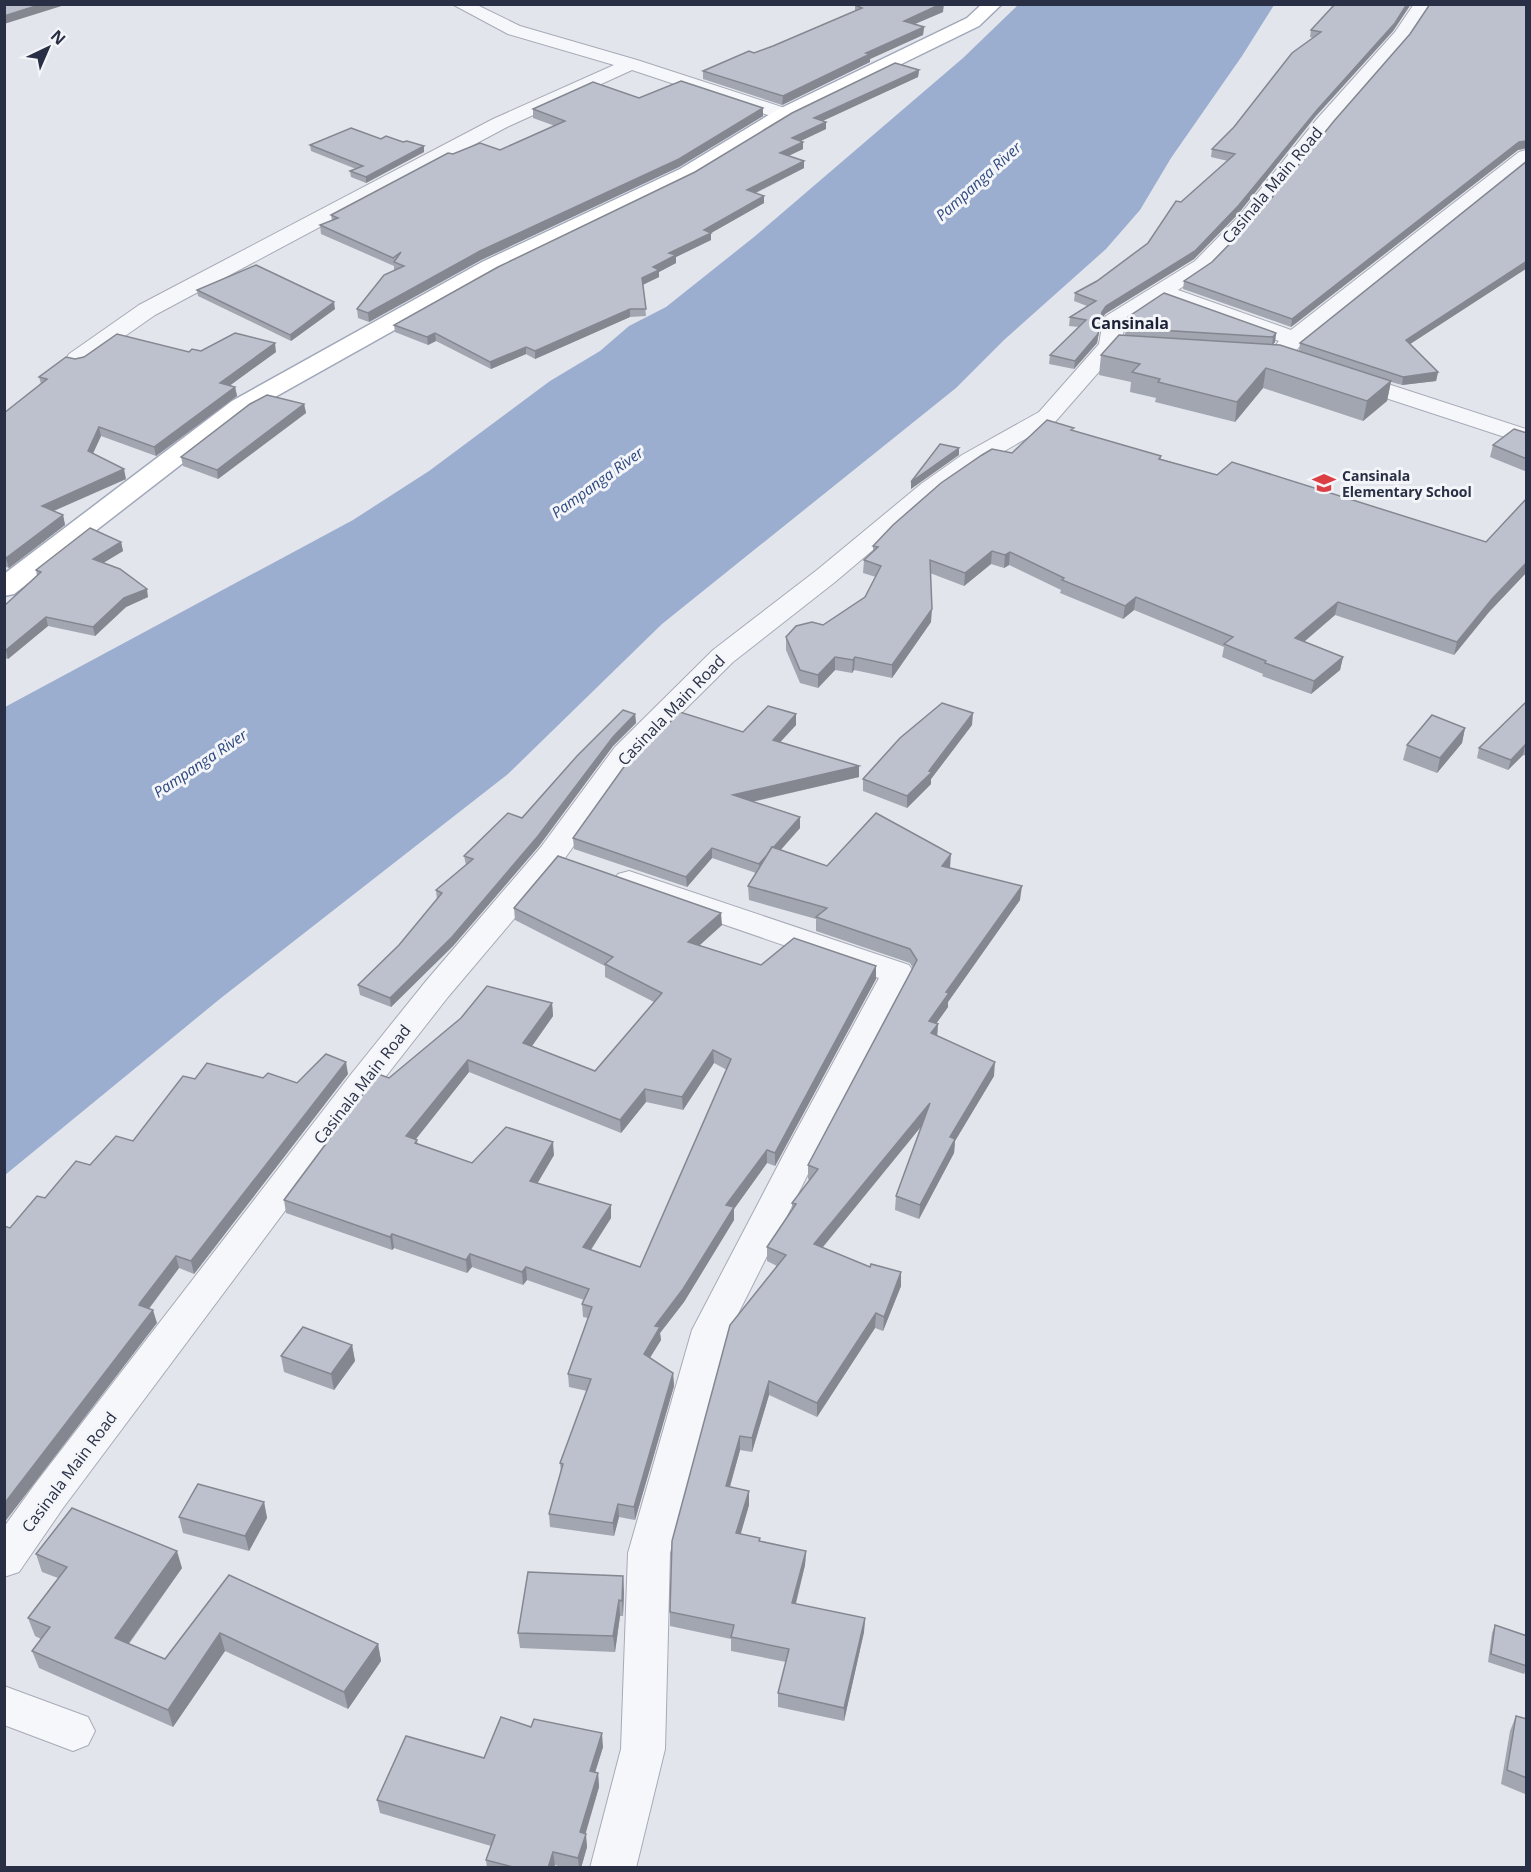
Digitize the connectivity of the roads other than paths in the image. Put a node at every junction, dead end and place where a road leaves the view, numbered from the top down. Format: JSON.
{"nodes":[{"id":1,"x":460,"y":4,"type":"edge"},
{"id":2,"x":993,"y":4,"type":"edge"},
{"id":3,"x":1424,"y":4,"type":"edge"},
{"id":4,"x":632,"y":64,"type":"junction"},
{"id":5,"x":784,"y":114,"type":"junction"},
{"id":6,"x":1527,"y":156,"type":"edge"},
{"id":7,"x":1161,"y":291,"type":"junction"},
{"id":8,"x":1277,"y":349,"type":"junction"},
{"id":9,"x":77,"y":359,"type":"edge"},
{"id":10,"x":1302,"y":362,"type":"edge"},
{"id":11,"x":1324,"y":370,"type":"edge"},
{"id":12,"x":1527,"y":437,"type":"edge"},
{"id":13,"x":4,"y":588,"type":"edge"},
{"id":14,"x":552,"y":854,"type":"junction"},
{"id":15,"x":4,"y":1560,"type":"edge"},
{"id":16,"x":4,"y":1705,"type":"edge"},
{"id":17,"x":72,"y":1731,"type":"dead end"},
{"id":18,"x":612,"y":1868,"type":"edge"}],
"edges":[{"from":1,"to":4,"type":"street"},
{"from":2,"to":5,"type":"main road"},
{"from":3,"to":7,"type":"street","name":"Casinala Main Road"},
{"from":4,"to":5,"type":"street"},
{"from":4,"to":9,"type":"street"},
{"from":5,"to":13,"type":"main road"},
{"from":6,"to":8,"type":"street"},
{"from":7,"to":8,"type":"street"},
{"from":7,"to":14,"type":"street","name":"Casinala Main Road"},
{"from":8,"to":10,"type":"street"},
{"from":11,"to":12,"type":"street"},
{"from":14,"to":15,"type":"street","name":"Casinala Main Road"},
{"from":14,"to":18,"type":"street"},
{"from":16,"to":17,"type":"street"}]}
